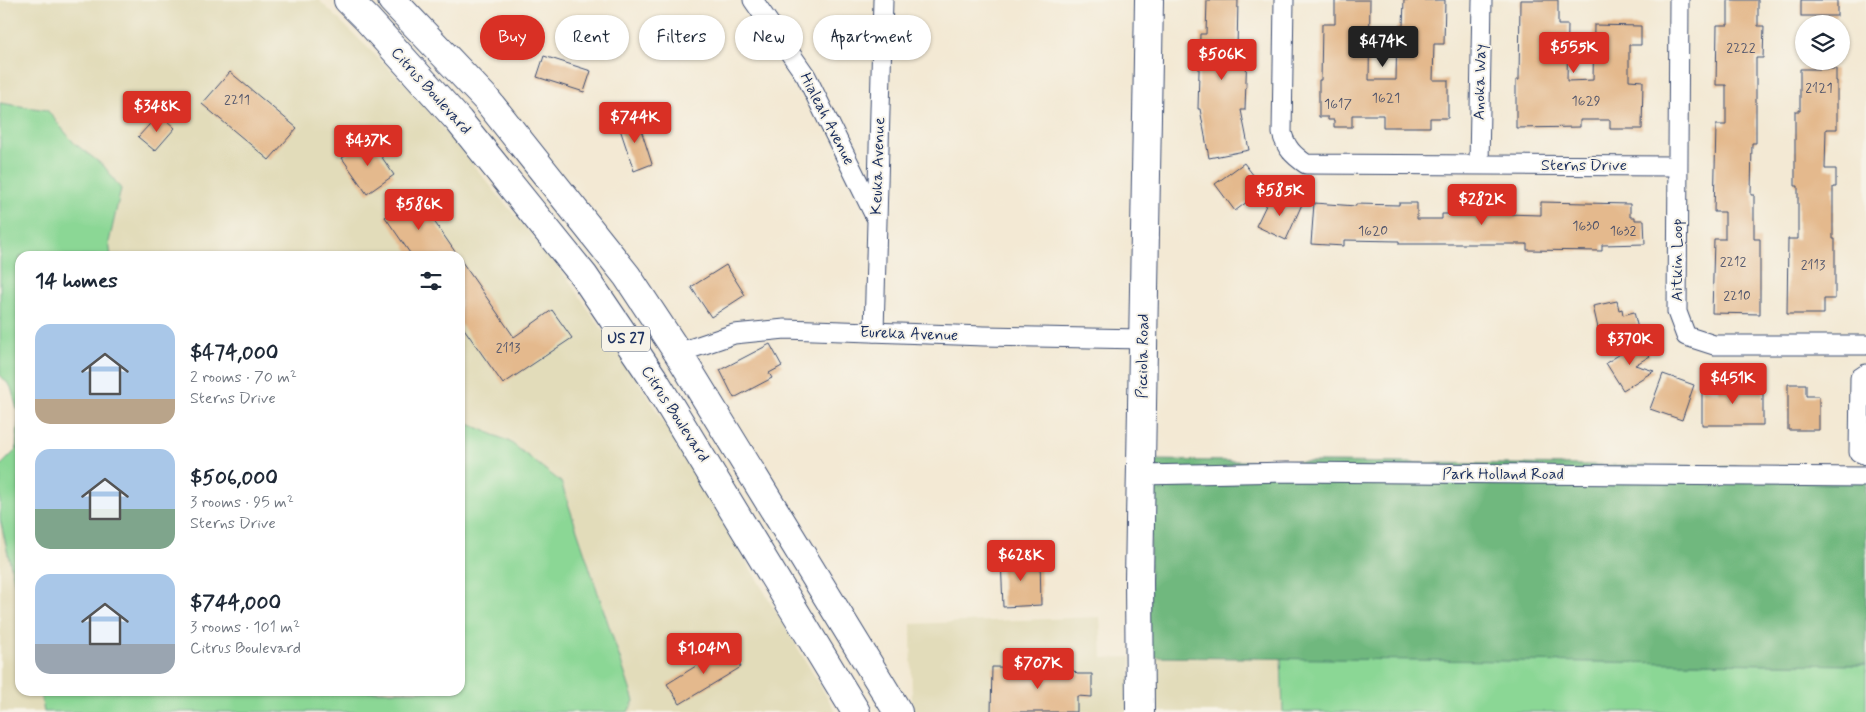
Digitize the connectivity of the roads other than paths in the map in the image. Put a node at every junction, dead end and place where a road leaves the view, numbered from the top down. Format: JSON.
{"nodes":[{"id":1,"x":348,"y":0,"type":"edge"},
{"id":2,"x":380,"y":0,"type":"edge"},
{"id":3,"x":754,"y":0,"type":"edge"},
{"id":4,"x":883,"y":0,"type":"edge"},
{"id":5,"x":1149,"y":0,"type":"edge"},
{"id":6,"x":1284,"y":0,"type":"edge"},
{"id":7,"x":1482,"y":0,"type":"edge"},
{"id":8,"x":1678,"y":0,"type":"edge"},
{"id":9,"x":401,"y":10,"type":"edge"},
{"id":10,"x":1479,"y":164,"type":"junction"},
{"id":11,"x":1677,"y":166,"type":"junction"},
{"id":12,"x":519,"y":194,"type":"junction"},
{"id":13,"x":876,"y":218,"type":"junction"},
{"id":14,"x":874,"y":332,"type":"junction"},
{"id":15,"x":1143,"y":339,"type":"junction"},
{"id":16,"x":1866,"y":345,"type":"edge"},
{"id":17,"x":678,"y":353,"type":"junction"},
{"id":18,"x":638,"y":358,"type":"junction"},
{"id":19,"x":1866,"y":374,"type":"edge"},
{"id":20,"x":1866,"y":455,"type":"edge"},
{"id":21,"x":1141,"y":475,"type":"junction"},
{"id":22,"x":1866,"y":477,"type":"edge"},
{"id":23,"x":786,"y":528,"type":"junction"},
{"id":24,"x":856,"y":712,"type":"edge"},
{"id":25,"x":898,"y":712,"type":"edge"},
{"id":26,"x":1140,"y":712,"type":"edge"}],
"edges":[{"from":1,"to":12,"type":"main road","name":"Citrus Boulevard","number":"US 27"},
{"from":2,"to":9,"type":"main road","name":"Citrus Boulevard"},
{"from":3,"to":13,"type":"street","name":"Hialeah Avenue"},
{"from":4,"to":13,"type":"street","name":"Keuka Avenue"},
{"from":5,"to":15,"type":"main road","name":"Picciola Road"},
{"from":6,"to":10,"type":"street","name":"Sterns Drive"},
{"from":7,"to":10,"type":"street","name":"Anoka Way"},
{"from":8,"to":11,"type":"street","name":"Aitkin Loop"},
{"from":9,"to":17,"type":"main road","name":"Citrus Boulevard","number":"US 27"},
{"from":10,"to":11,"type":"street","name":"Sterns Drive"},
{"from":11,"to":16,"type":"street","name":"Aitkin Loop"},
{"from":12,"to":17,"type":"main road"},
{"from":12,"to":18,"type":"main road","name":"Citrus Boulevard","number":"US 27"},
{"from":13,"to":14,"type":"street","name":"Keuka Avenue"},
{"from":14,"to":15,"type":"street","name":"Eureka Avenue"},
{"from":14,"to":17,"type":"street","name":"Eureka Avenue"},
{"from":15,"to":21,"type":"main road","name":"Picciola Road"},
{"from":17,"to":23,"type":"main road","name":"Citrus Boulevard","number":"US 27"},
{"from":18,"to":23,"type":"main road"},
{"from":18,"to":24,"type":"main road","name":"Citrus Boulevard","number":"US 27"},
{"from":19,"to":20,"type":"street"},
{"from":21,"to":22,"type":"street","name":"Park Holland Road"},
{"from":21,"to":26,"type":"main road","name":"Picciola Road"},
{"from":23,"to":25,"type":"main road","name":"Citrus Boulevard","number":"US 27"}]}
